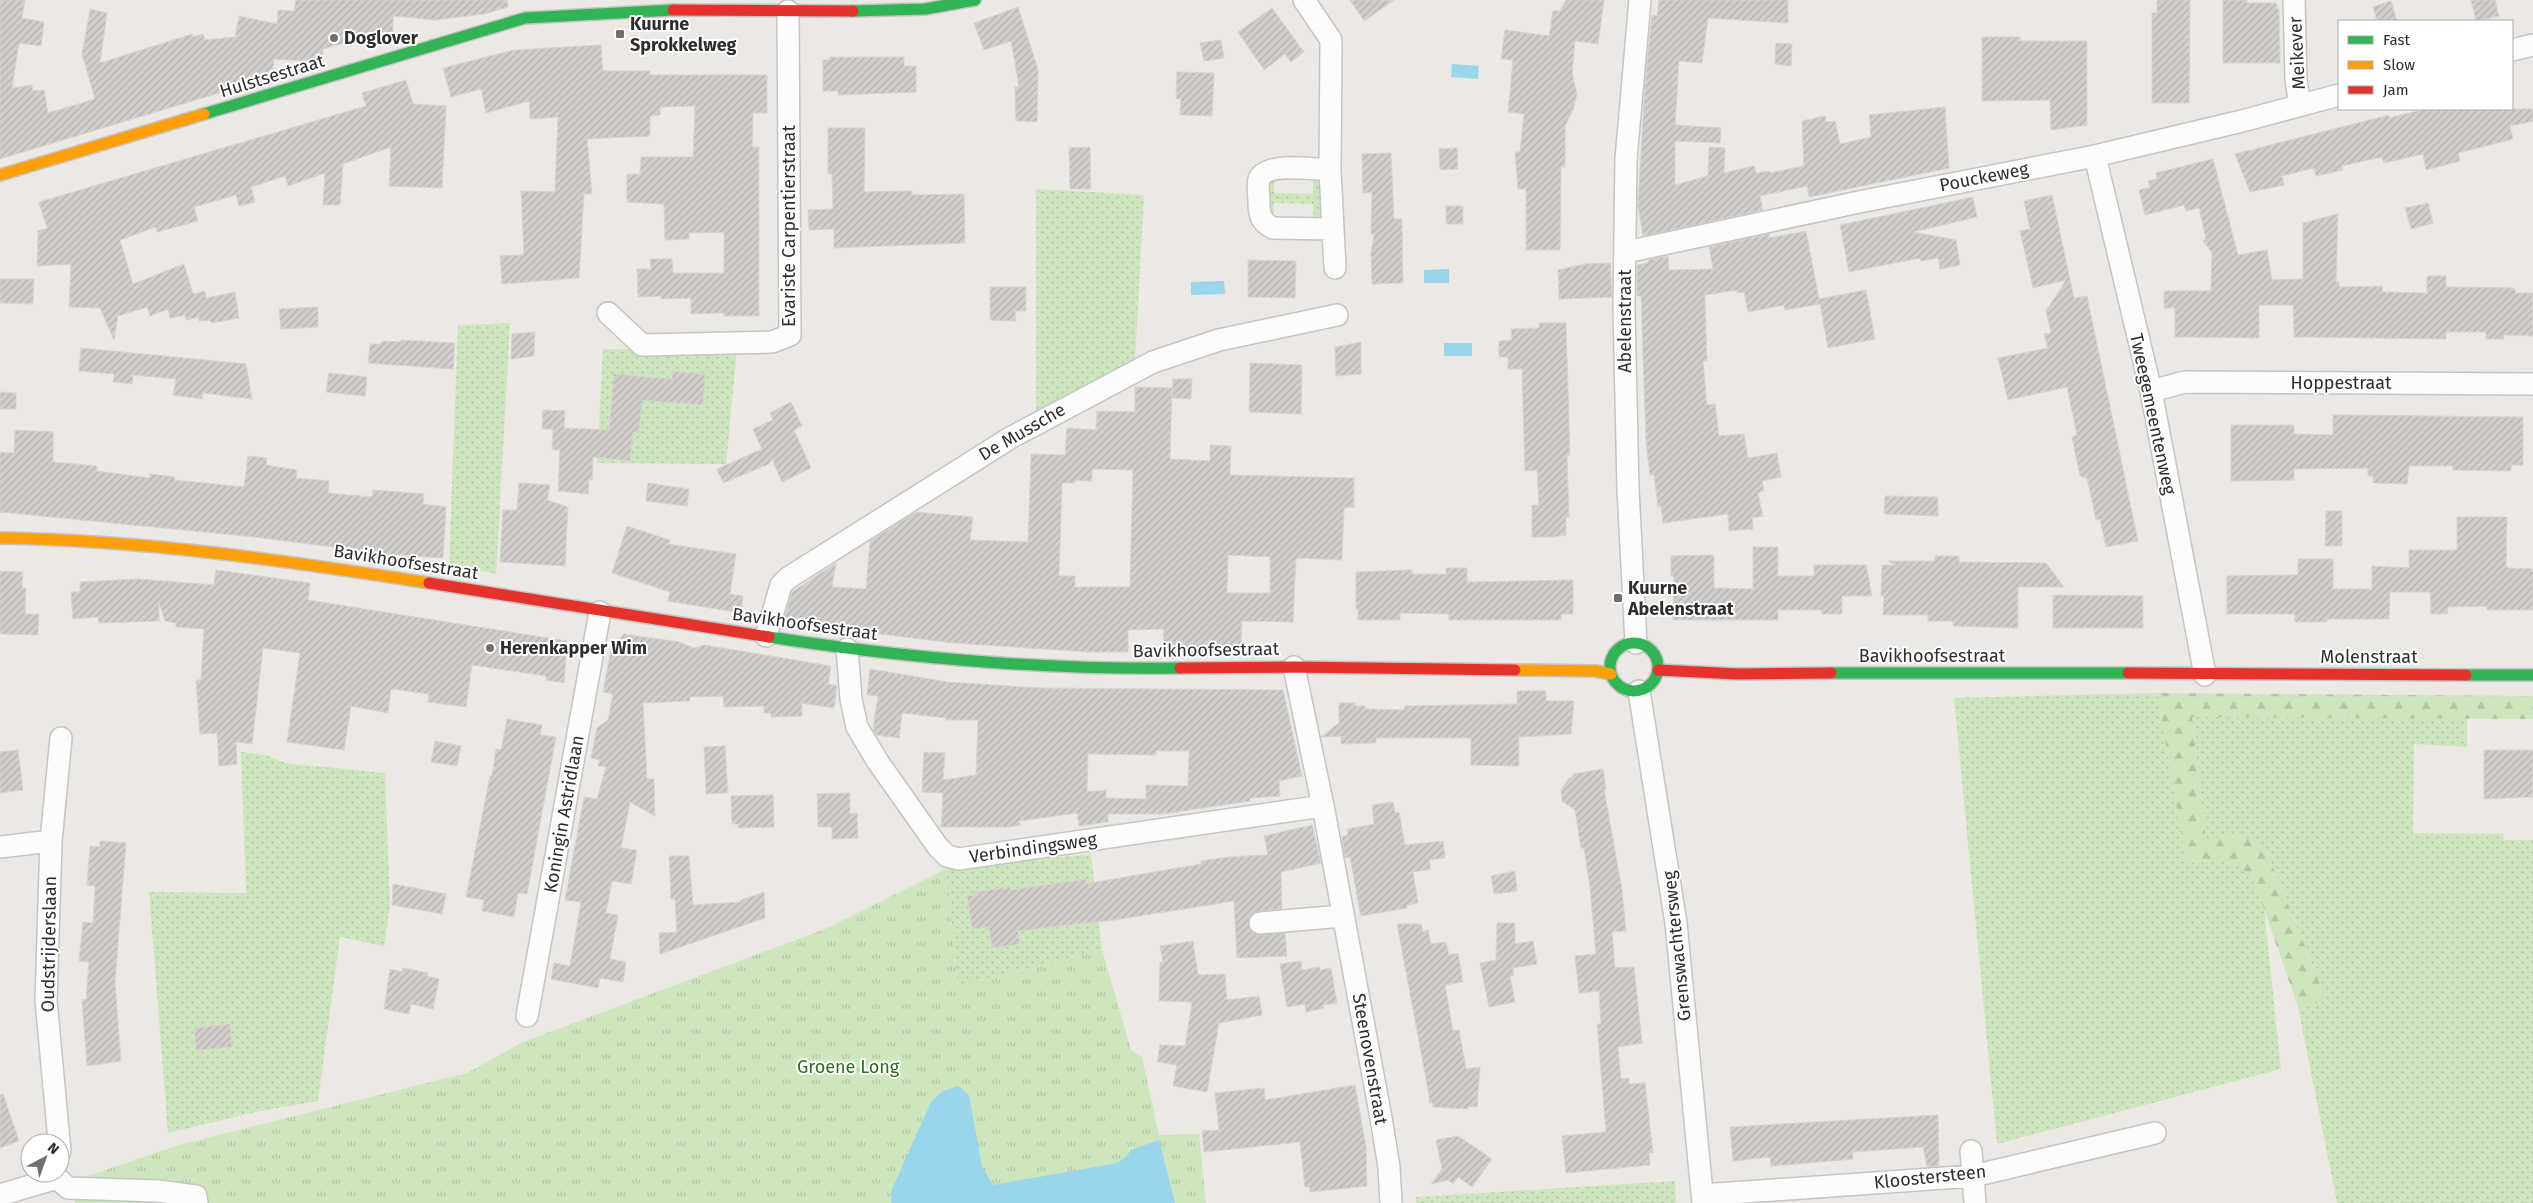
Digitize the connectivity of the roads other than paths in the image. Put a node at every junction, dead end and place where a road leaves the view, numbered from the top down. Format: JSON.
{"nodes":[{"id":1,"x":975,"y":0,"type":"edge"},
{"id":2,"x":1304,"y":0,"type":"edge"},
{"id":3,"x":1640,"y":0,"type":"edge"},
{"id":4,"x":2294,"y":0,"type":"edge"},
{"id":5,"x":725,"y":5,"type":"edge"},
{"id":6,"x":788,"y":11,"type":"junction"},
{"id":7,"x":2533,"y":45,"type":"edge"},
{"id":8,"x":2513,"y":50,"type":"edge"},
{"id":9,"x":2338,"y":95,"type":"edge"},
{"id":10,"x":2300,"y":105,"type":"junction"},
{"id":11,"x":2095,"y":156,"type":"junction"},
{"id":12,"x":1330,"y":170,"type":"junction"},
{"id":13,"x":0,"y":175,"type":"edge"},
{"id":14,"x":1332,"y":229,"type":"junction"},
{"id":15,"x":1626,"y":252,"type":"junction"},
{"id":16,"x":1335,"y":268,"type":"dead end"},
{"id":17,"x":608,"y":313,"type":"dead end"},
{"id":18,"x":1337,"y":315,"type":"dead end"},
{"id":19,"x":2533,"y":384,"type":"edge"},
{"id":20,"x":2151,"y":392,"type":"junction"},
{"id":21,"x":0,"y":538,"type":"edge"},
{"id":22,"x":600,"y":612,"type":"junction"},
{"id":23,"x":766,"y":636,"type":"junction"},
{"id":24,"x":1636,"y":643,"type":"junction"},
{"id":25,"x":847,"y":650,"type":"junction"},
{"id":26,"x":1294,"y":666,"type":"junction"},
{"id":27,"x":1658,"y":670,"type":"junction"},
{"id":28,"x":1612,"y":674,"type":"junction"},
{"id":29,"x":2205,"y":674,"type":"junction"},
{"id":30,"x":2533,"y":676,"type":"edge"},
{"id":31,"x":1639,"y":691,"type":"junction"},
{"id":32,"x":61,"y":738,"type":"dead end"},
{"id":33,"x":1323,"y":806,"type":"junction"},
{"id":34,"x":51,"y":841,"type":"junction"},
{"id":35,"x":0,"y":847,"type":"edge"},
{"id":36,"x":1343,"y":916,"type":"junction"},
{"id":37,"x":1260,"y":923,"type":"dead end"},
{"id":38,"x":527,"y":1016,"type":"dead end"},
{"id":39,"x":58,"y":1133,"type":"edge"},
{"id":40,"x":2155,"y":1133,"type":"dead end"},
{"id":41,"x":1971,"y":1151,"type":"dead end"},
{"id":42,"x":1973,"y":1176,"type":"junction"},
{"id":43,"x":34,"y":1183,"type":"edge"},
{"id":44,"x":57,"y":1183,"type":"edge"},
{"id":45,"x":64,"y":1183,"type":"edge"},
{"id":46,"x":0,"y":1195,"type":"edge"},
{"id":47,"x":1703,"y":1199,"type":"edge"},
{"id":48,"x":58,"y":1203,"type":"edge"},
{"id":49,"x":198,"y":1203,"type":"edge"},
{"id":50,"x":1391,"y":1203,"type":"edge"},
{"id":51,"x":1975,"y":1203,"type":"edge"}],
"edges":[{"from":1,"to":6,"type":"street","name":"Hulstsestraat"},
{"from":2,"to":12,"type":"street"},
{"from":3,"to":15,"type":"street","name":"Abelenstraat"},
{"from":4,"to":10,"type":"street","name":"Meikever"},
{"from":5,"to":6,"type":"street","name":"Hulstsestraat"},
{"from":5,"to":13,"type":"street","name":"Hulstsestraat"},
{"from":6,"to":17,"type":"street","name":"Evariste Carpentierstraat"},
{"from":7,"to":8,"type":"street"},
{"from":9,"to":10,"type":"street","name":"Pouckeweg"},
{"from":10,"to":11,"type":"street","name":"Pouckeweg"},
{"from":11,"to":15,"type":"street","name":"Pouckeweg"},
{"from":11,"to":20,"type":"street","name":"Tweegemeentenweg"},
{"from":12,"to":14,"type":"street"},
{"from":12,"to":14,"type":"street"},
{"from":14,"to":16,"type":"street"},
{"from":15,"to":24,"type":"street","name":"Abelenstraat"},
{"from":18,"to":23,"type":"street","name":"De Mussche"},
{"from":19,"to":20,"type":"street","name":"Hoppestraat"},
{"from":20,"to":29,"type":"street","name":"Tweegemeentenweg"},
{"from":21,"to":22,"type":"street","name":"Bavikhoofsestraat"},
{"from":22,"to":23,"type":"street","name":"Bavikhoofsestraat"},
{"from":22,"to":38,"type":"street","name":"Koningin Astridlaan"},
{"from":23,"to":25,"type":"street","name":"Bavikhoofsestraat"},
{"from":24,"to":27,"type":"street"},
{"from":24,"to":28,"type":"street"},
{"from":25,"to":26,"type":"street","name":"Bavikhoofsestraat"},
{"from":25,"to":33,"type":"street","name":"Verbindingsweg"},
{"from":26,"to":28,"type":"street","name":"Bavikhoofsestraat"},
{"from":26,"to":33,"type":"street","name":"Steenovenstraat"},
{"from":27,"to":29,"type":"street","name":"Bavikhoofsestraat"},
{"from":27,"to":31,"type":"street"},
{"from":28,"to":31,"type":"street"},
{"from":29,"to":30,"type":"street","name":"Molenstraat"},
{"from":31,"to":47,"type":"street","name":"Grenswachtersweg"},
{"from":32,"to":34,"type":"street","name":"Oudstrijderslaan"},
{"from":33,"to":36,"type":"street","name":"Steenovenstraat"},
{"from":34,"to":35,"type":"street"},
{"from":34,"to":39,"type":"street","name":"Oudstrijderslaan"},
{"from":36,"to":37,"type":"street"},
{"from":36,"to":50,"type":"street","name":"Steenovenstraat"},
{"from":40,"to":42,"type":"street","name":"Kloostersteen"},
{"from":41,"to":42,"type":"street"},
{"from":42,"to":47,"type":"street","name":"Kloostersteen"},
{"from":42,"to":51,"type":"street"},
{"from":43,"to":46,"type":"street"},
{"from":44,"to":48,"type":"street"},
{"from":45,"to":49,"type":"street"}]}
